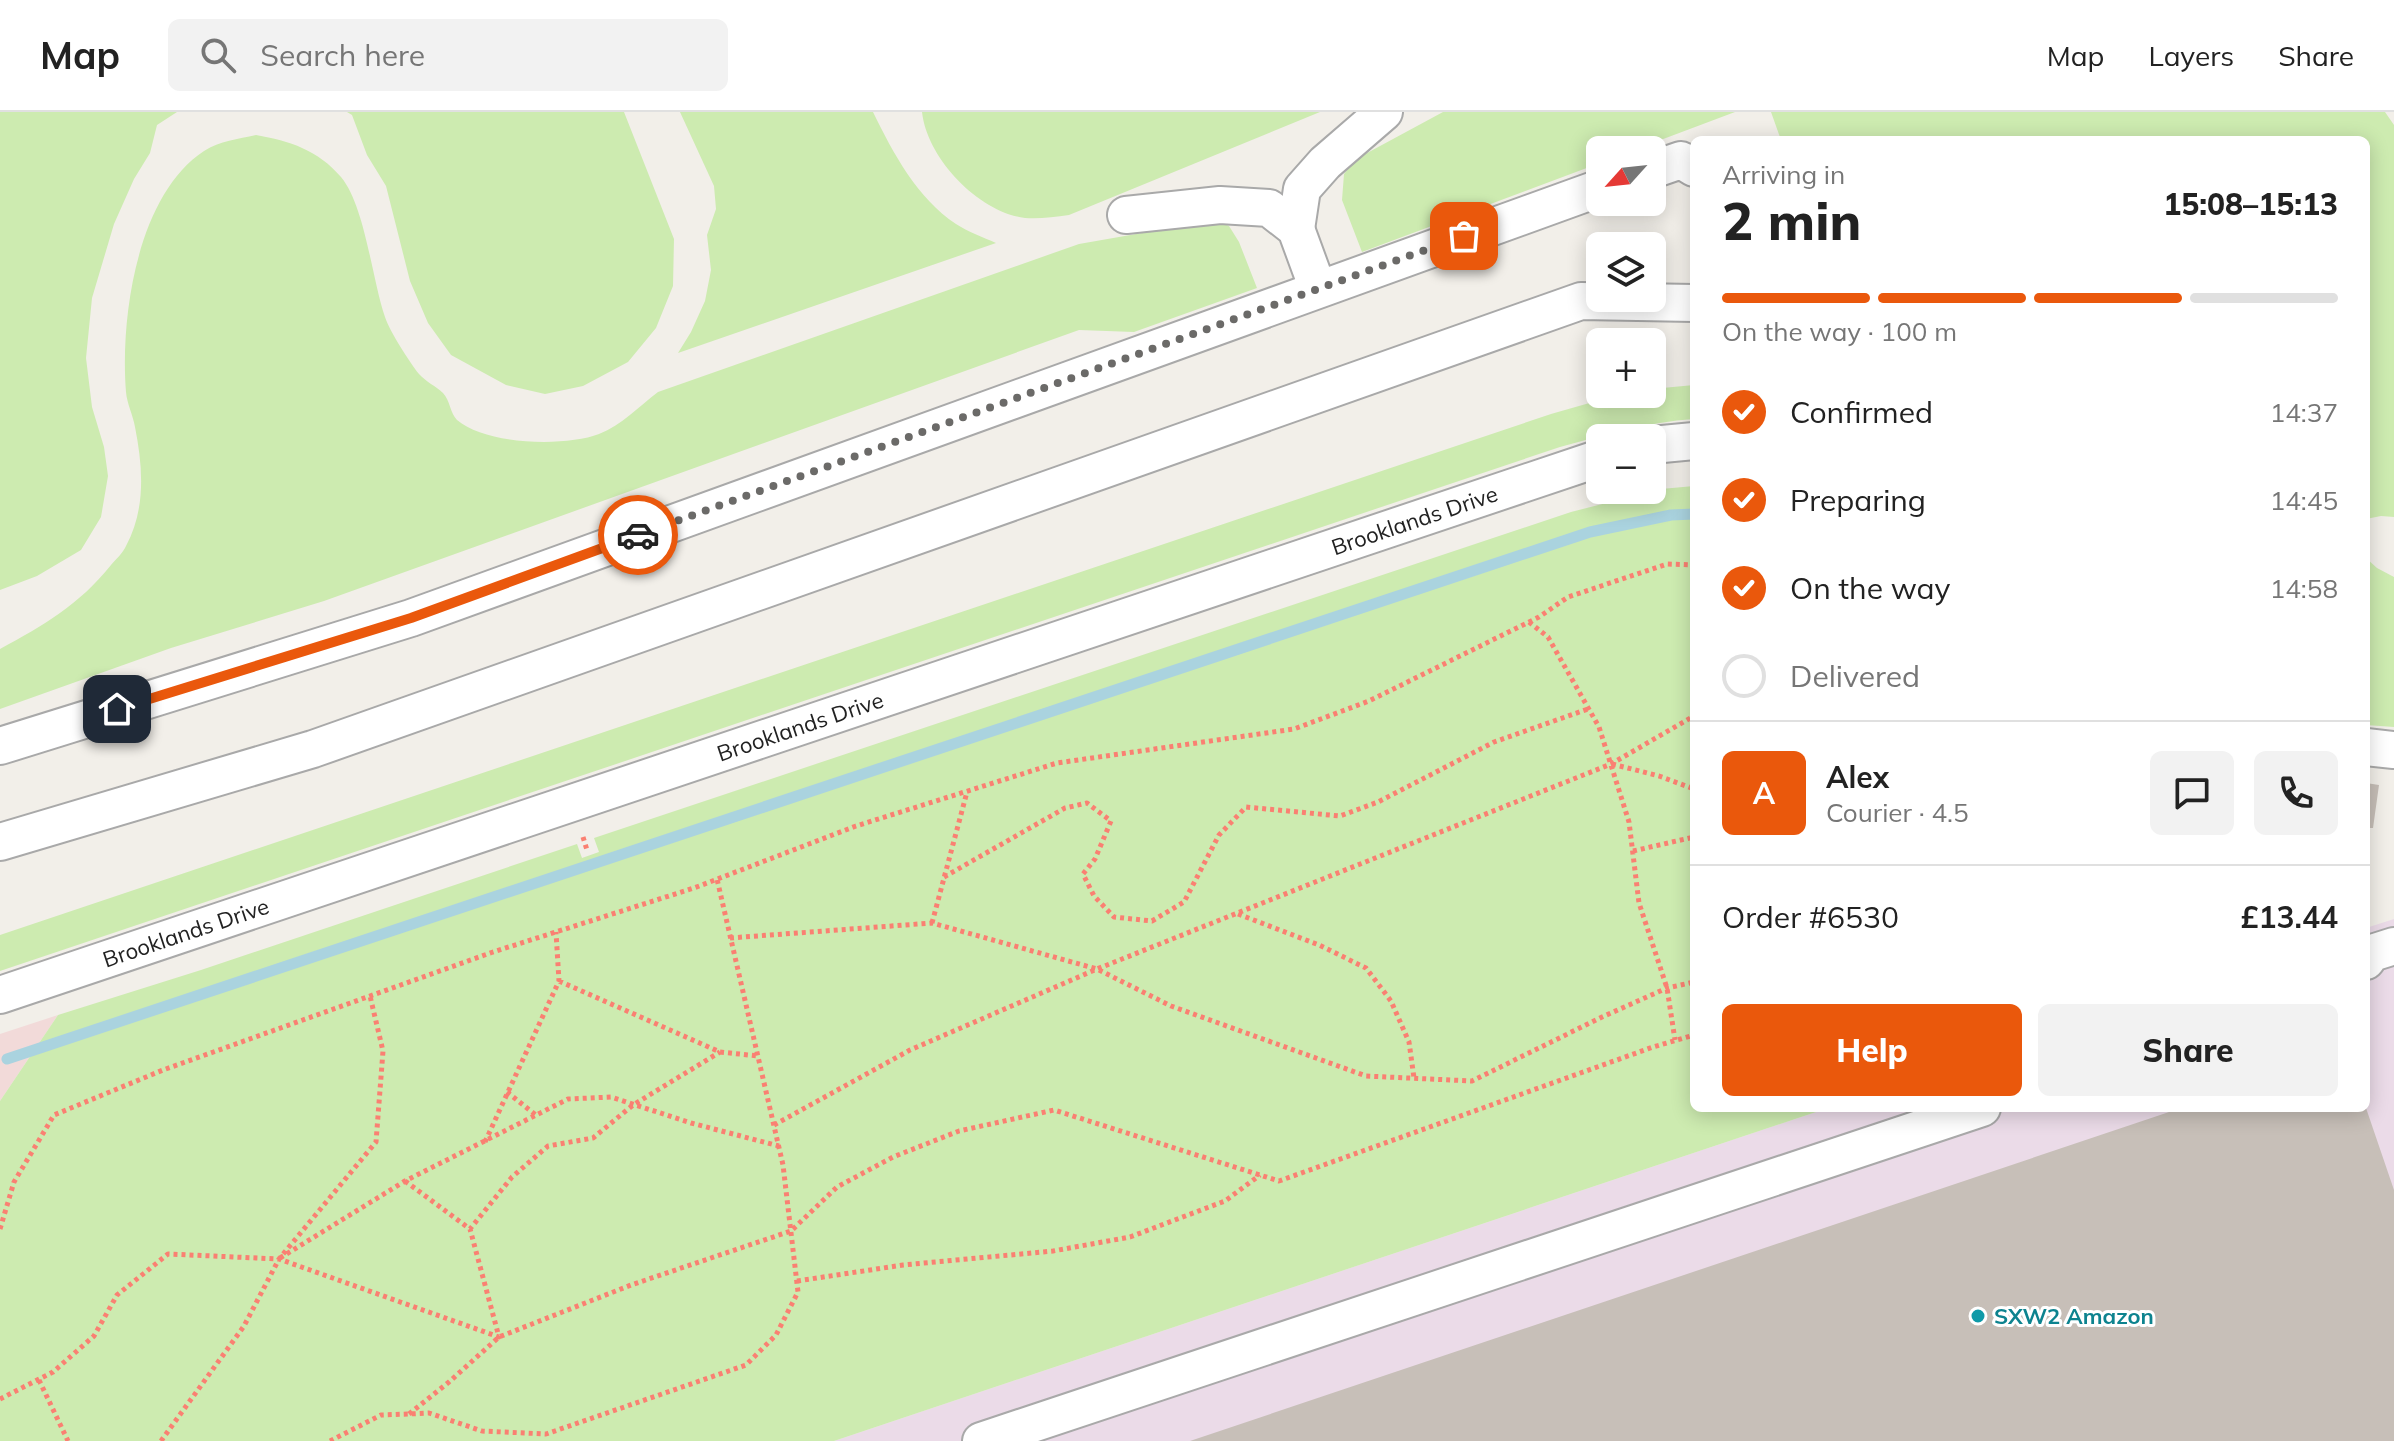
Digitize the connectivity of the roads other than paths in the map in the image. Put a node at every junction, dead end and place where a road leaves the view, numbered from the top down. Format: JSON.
{"nodes":[{"id":1,"x":1384,"y":112,"type":"edge"},
{"id":2,"x":1666,"y":165,"type":"edge"},
{"id":3,"x":1690,"y":166,"type":"edge"},
{"id":4,"x":1586,"y":193,"type":"edge"},
{"id":5,"x":1126,"y":215,"type":"dead end"},
{"id":6,"x":1296,"y":229,"type":"junction"},
{"id":7,"x":1318,"y":289,"type":"junction"},
{"id":8,"x":1690,"y":303,"type":"edge"},
{"id":9,"x":1690,"y":441,"type":"edge"},
{"id":10,"x":1666,"y":444,"type":"edge"},
{"id":11,"x":1586,"y":463,"type":"edge"},
{"id":12,"x":0,"y":746,"type":"edge"},
{"id":13,"x":2370,"y":747,"type":"edge"},
{"id":14,"x":2394,"y":750,"type":"edge"},
{"id":15,"x":0,"y":842,"type":"edge"},
{"id":16,"x":2394,"y":946,"type":"edge"},
{"id":17,"x":2370,"y":956,"type":"edge"},
{"id":18,"x":0,"y":995,"type":"edge"},
{"id":19,"x":1970,"y":1112,"type":"edge"},
{"id":20,"x":981,"y":1441,"type":"edge"}],
"edges":[{"from":1,"to":6,"type":"street"},
{"from":2,"to":3,"type":"street"},
{"from":4,"to":7,"type":"street"},
{"from":5,"to":6,"type":"street"},
{"from":6,"to":7,"type":"street"},
{"from":7,"to":12,"type":"street"},
{"from":8,"to":15,"type":"street"},
{"from":9,"to":10,"type":"street"},
{"from":11,"to":18,"type":"street","name":"Brooklands Drive"},
{"from":13,"to":14,"type":"street"},
{"from":16,"to":17,"type":"street"},
{"from":19,"to":20,"type":"street"}]}
